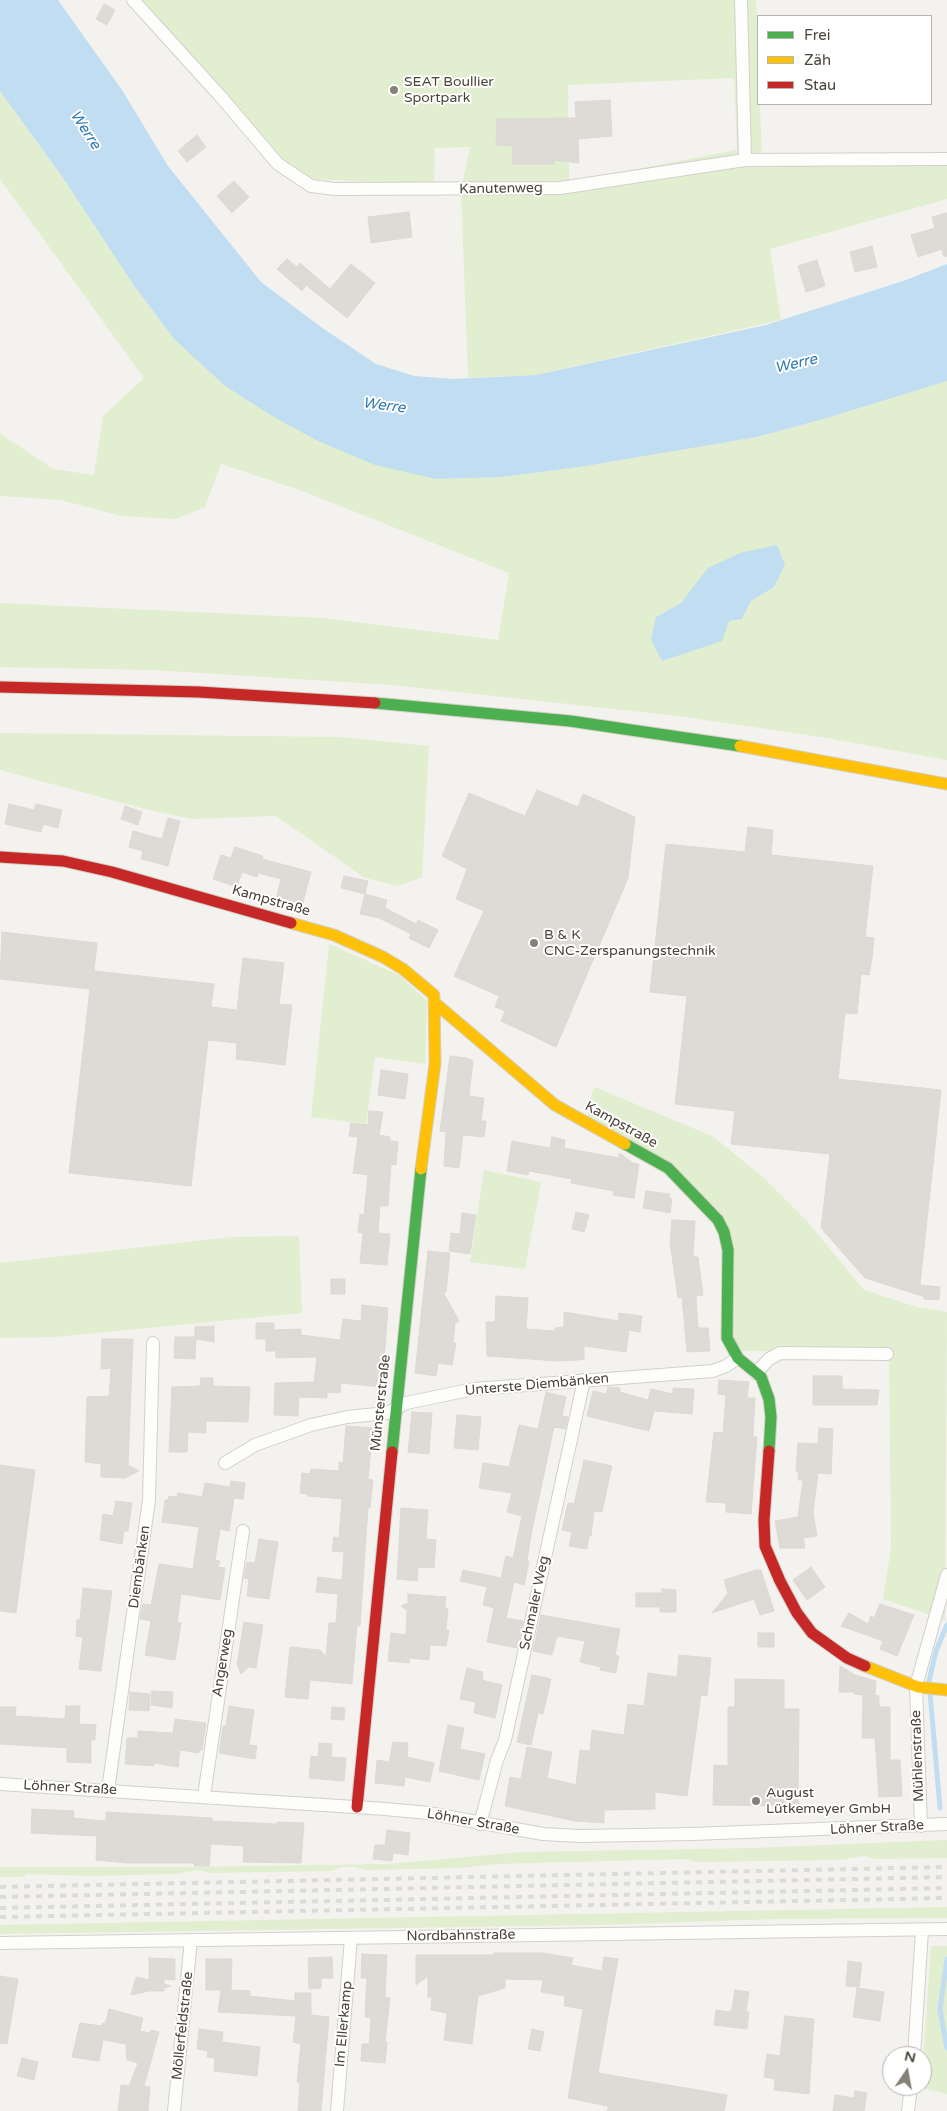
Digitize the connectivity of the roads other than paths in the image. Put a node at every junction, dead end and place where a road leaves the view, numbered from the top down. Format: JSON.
{"nodes":[{"id":1,"x":133,"y":0,"type":"edge"},
{"id":2,"x":741,"y":0,"type":"edge"},
{"id":3,"x":947,"y":159,"type":"edge"},
{"id":4,"x":746,"y":160,"type":"junction"},
{"id":5,"x":0,"y":687,"type":"edge"},
{"id":6,"x":947,"y":784,"type":"edge"},
{"id":7,"x":0,"y":857,"type":"edge"},
{"id":8,"x":436,"y":1003,"type":"junction"},
{"id":9,"x":153,"y":1344,"type":"dead end"},
{"id":10,"x":886,"y":1354,"type":"dead end"},
{"id":11,"x":738,"y":1358,"type":"junction"},
{"id":12,"x":756,"y":1373,"type":"junction"},
{"id":13,"x":584,"y":1380,"type":"junction"},
{"id":14,"x":395,"y":1409,"type":"junction"},
{"id":15,"x":226,"y":1463,"type":"dead end"},
{"id":16,"x":243,"y":1531,"type":"dead end"},
{"id":17,"x":947,"y":1575,"type":"edge"},
{"id":18,"x":917,"y":1686,"type":"junction"},
{"id":19,"x":942,"y":1689,"type":"edge"},
{"id":20,"x":0,"y":1784,"type":"edge"},
{"id":21,"x":108,"y":1790,"type":"junction"},
{"id":22,"x":204,"y":1796,"type":"junction"},
{"id":23,"x":357,"y":1807,"type":"junction"},
{"id":24,"x":480,"y":1824,"type":"junction"},
{"id":25,"x":947,"y":1824,"type":"edge"},
{"id":26,"x":921,"y":1826,"type":"junction"},
{"id":27,"x":947,"y":1929,"type":"edge"},
{"id":28,"x":922,"y":1930,"type":"junction"},
{"id":29,"x":351,"y":1938,"type":"junction"},
{"id":30,"x":192,"y":1940,"type":"junction"},
{"id":31,"x":0,"y":1943,"type":"edge"},
{"id":32,"x":915,"y":2046,"type":"edge"},
{"id":33,"x":910,"y":2096,"type":"edge"},
{"id":34,"x":174,"y":2111,"type":"edge"},
{"id":35,"x":337,"y":2111,"type":"edge"},
{"id":36,"x":908,"y":2111,"type":"edge"}],
"edges":[{"from":1,"to":4,"type":"street","name":"Kanutenweg"},
{"from":2,"to":4,"type":"street"},
{"from":3,"to":4,"type":"street","name":"Kanutenweg"},
{"from":5,"to":6,"type":"main road"},
{"from":7,"to":8,"type":"main road","name":"Kampstraße"},
{"from":8,"to":11,"type":"main road","name":"Kampstraße"},
{"from":8,"to":14,"type":"main road","name":"Münsterstraße"},
{"from":9,"to":21,"type":"street","name":"Diembänken"},
{"from":10,"to":12,"type":"street"},
{"from":11,"to":12,"type":"main road","name":"Kampstraße"},
{"from":11,"to":13,"type":"street","name":"Unterste Diembänken"},
{"from":12,"to":18,"type":"main road","name":"Kampstraße"},
{"from":13,"to":14,"type":"street","name":"Unterste Diembänken"},
{"from":13,"to":24,"type":"street","name":"Schmaler Weg"},
{"from":14,"to":15,"type":"street","name":"Unterste Diembänken"},
{"from":14,"to":23,"type":"main road","name":"Münsterstraße"},
{"from":16,"to":22,"type":"street","name":"Angerweg"},
{"from":17,"to":18,"type":"street","name":"Mühlenstraße"},
{"from":18,"to":19,"type":"main road"},
{"from":18,"to":26,"type":"street","name":"Mühlenstraße"},
{"from":20,"to":21,"type":"street","name":"Löhner Straße"},
{"from":21,"to":22,"type":"street","name":"Löhner Straße"},
{"from":22,"to":23,"type":"street","name":"Löhner Straße"},
{"from":23,"to":24,"type":"street","name":"Löhner Straße"},
{"from":24,"to":26,"type":"street","name":"Löhner Straße"},
{"from":25,"to":26,"type":"street","name":"Löhner Straße"},
{"from":27,"to":28,"type":"street","name":"Nordbahnstraße"},
{"from":28,"to":29,"type":"street","name":"Nordbahnstraße"},
{"from":28,"to":32,"type":"street"},
{"from":29,"to":30,"type":"street","name":"Nordbahnstraße"},
{"from":29,"to":35,"type":"street","name":"Im Ellerkamp"},
{"from":30,"to":31,"type":"street","name":"Nordbahnstraße"},
{"from":30,"to":34,"type":"street","name":"Möllerfeldstraße"},
{"from":33,"to":36,"type":"street"}]}
